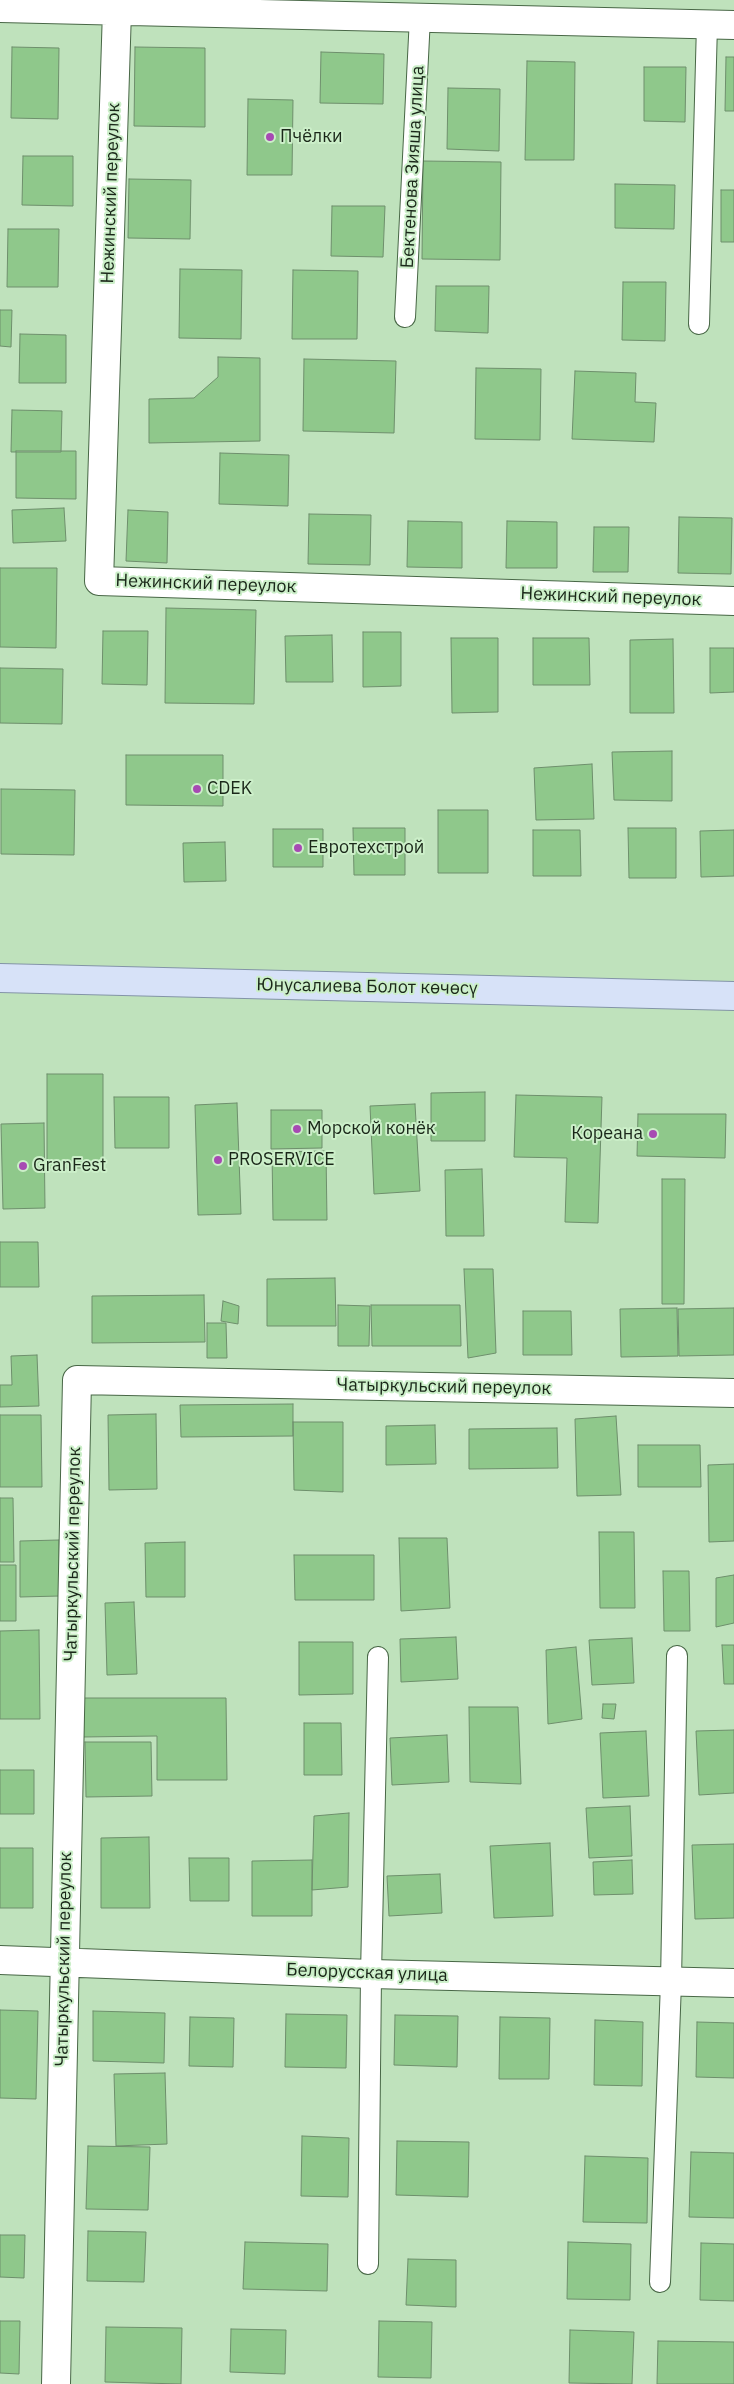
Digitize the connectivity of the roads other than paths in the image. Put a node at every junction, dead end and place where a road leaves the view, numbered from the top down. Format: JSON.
{"nodes":[{"id":1,"x":0,"y":8,"type":"edge"},
{"id":2,"x":117,"y":10,"type":"junction"},
{"id":3,"x":420,"y":17,"type":"junction"},
{"id":4,"x":707,"y":24,"type":"junction"},
{"id":5,"x":734,"y":25,"type":"edge"},
{"id":6,"x":405,"y":317,"type":"dead end"},
{"id":7,"x":699,"y":324,"type":"dead end"},
{"id":8,"x":734,"y":601,"type":"edge"},
{"id":9,"x":0,"y":978,"type":"edge"},
{"id":10,"x":734,"y":996,"type":"edge"},
{"id":11,"x":734,"y":1393,"type":"edge"},
{"id":12,"x":677,"y":1656,"type":"dead end"},
{"id":13,"x":378,"y":1657,"type":"dead end"},
{"id":14,"x":0,"y":1960,"type":"edge"},
{"id":15,"x":64,"y":1961,"type":"junction"},
{"id":16,"x":371,"y":1974,"type":"junction"},
{"id":17,"x":671,"y":1982,"type":"junction"},
{"id":18,"x":734,"y":1983,"type":"edge"},
{"id":19,"x":368,"y":2264,"type":"dead end"},
{"id":20,"x":660,"y":2282,"type":"dead end"},
{"id":21,"x":56,"y":2384,"type":"edge"}],
"edges":[{"from":1,"to":2,"type":"street"},
{"from":2,"to":3,"type":"street"},
{"from":2,"to":8,"type":"street","name":"Нежинский переулок"},
{"from":3,"to":4,"type":"street"},
{"from":3,"to":6,"type":"lane","name":"Бектенова Зияша улица"},
{"from":4,"to":5,"type":"street"},
{"from":4,"to":7,"type":"lane"},
{"from":9,"to":10,"type":"main road","name":"Юнусалиева Болот көчөсү"},
{"from":11,"to":15,"type":"street","name":"Чатыркульский переулок"},
{"from":12,"to":17,"type":"lane"},
{"from":13,"to":16,"type":"lane"},
{"from":14,"to":15,"type":"street","name":"Белорусская улица"},
{"from":15,"to":16,"type":"street","name":"Белорусская улица"},
{"from":15,"to":21,"type":"street","name":"Чатыркульский переулок"},
{"from":16,"to":17,"type":"street","name":"Белорусская улица"},
{"from":16,"to":19,"type":"lane"},
{"from":17,"to":18,"type":"street","name":"Белорусская улица"},
{"from":17,"to":20,"type":"lane"}]}
